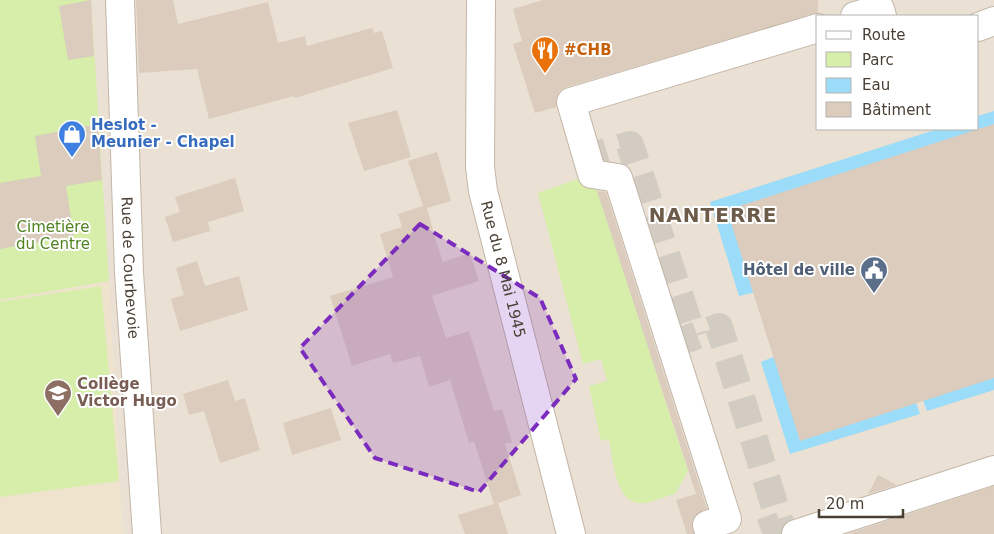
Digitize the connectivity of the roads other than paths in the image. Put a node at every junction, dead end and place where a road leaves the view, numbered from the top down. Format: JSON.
{"nodes":[{"id":1,"x":120,"y":0,"type":"edge"},
{"id":2,"x":481,"y":0,"type":"edge"},
{"id":3,"x":858,"y":15,"type":"edge"},
{"id":4,"x":882,"y":15,"type":"edge"},
{"id":5,"x":994,"y":21,"type":"edge"},
{"id":6,"x":979,"y":27,"type":"edge"},
{"id":7,"x":816,"y":29,"type":"edge"},
{"id":8,"x":994,"y":470,"type":"edge"},
{"id":9,"x":147,"y":534,"type":"edge"},
{"id":10,"x":571,"y":534,"type":"edge"},
{"id":11,"x":710,"y":534,"type":"edge"},
{"id":12,"x":796,"y":534,"type":"edge"}],
"edges":[{"from":1,"to":9,"type":"street","name":"Rue de Courbevoie"},
{"from":2,"to":10,"type":"street","name":"Rue du 8 Mai 1945"},
{"from":3,"to":4,"type":"street"},
{"from":5,"to":6,"type":"street"},
{"from":7,"to":11,"type":"street"},
{"from":8,"to":12,"type":"street"}]}
